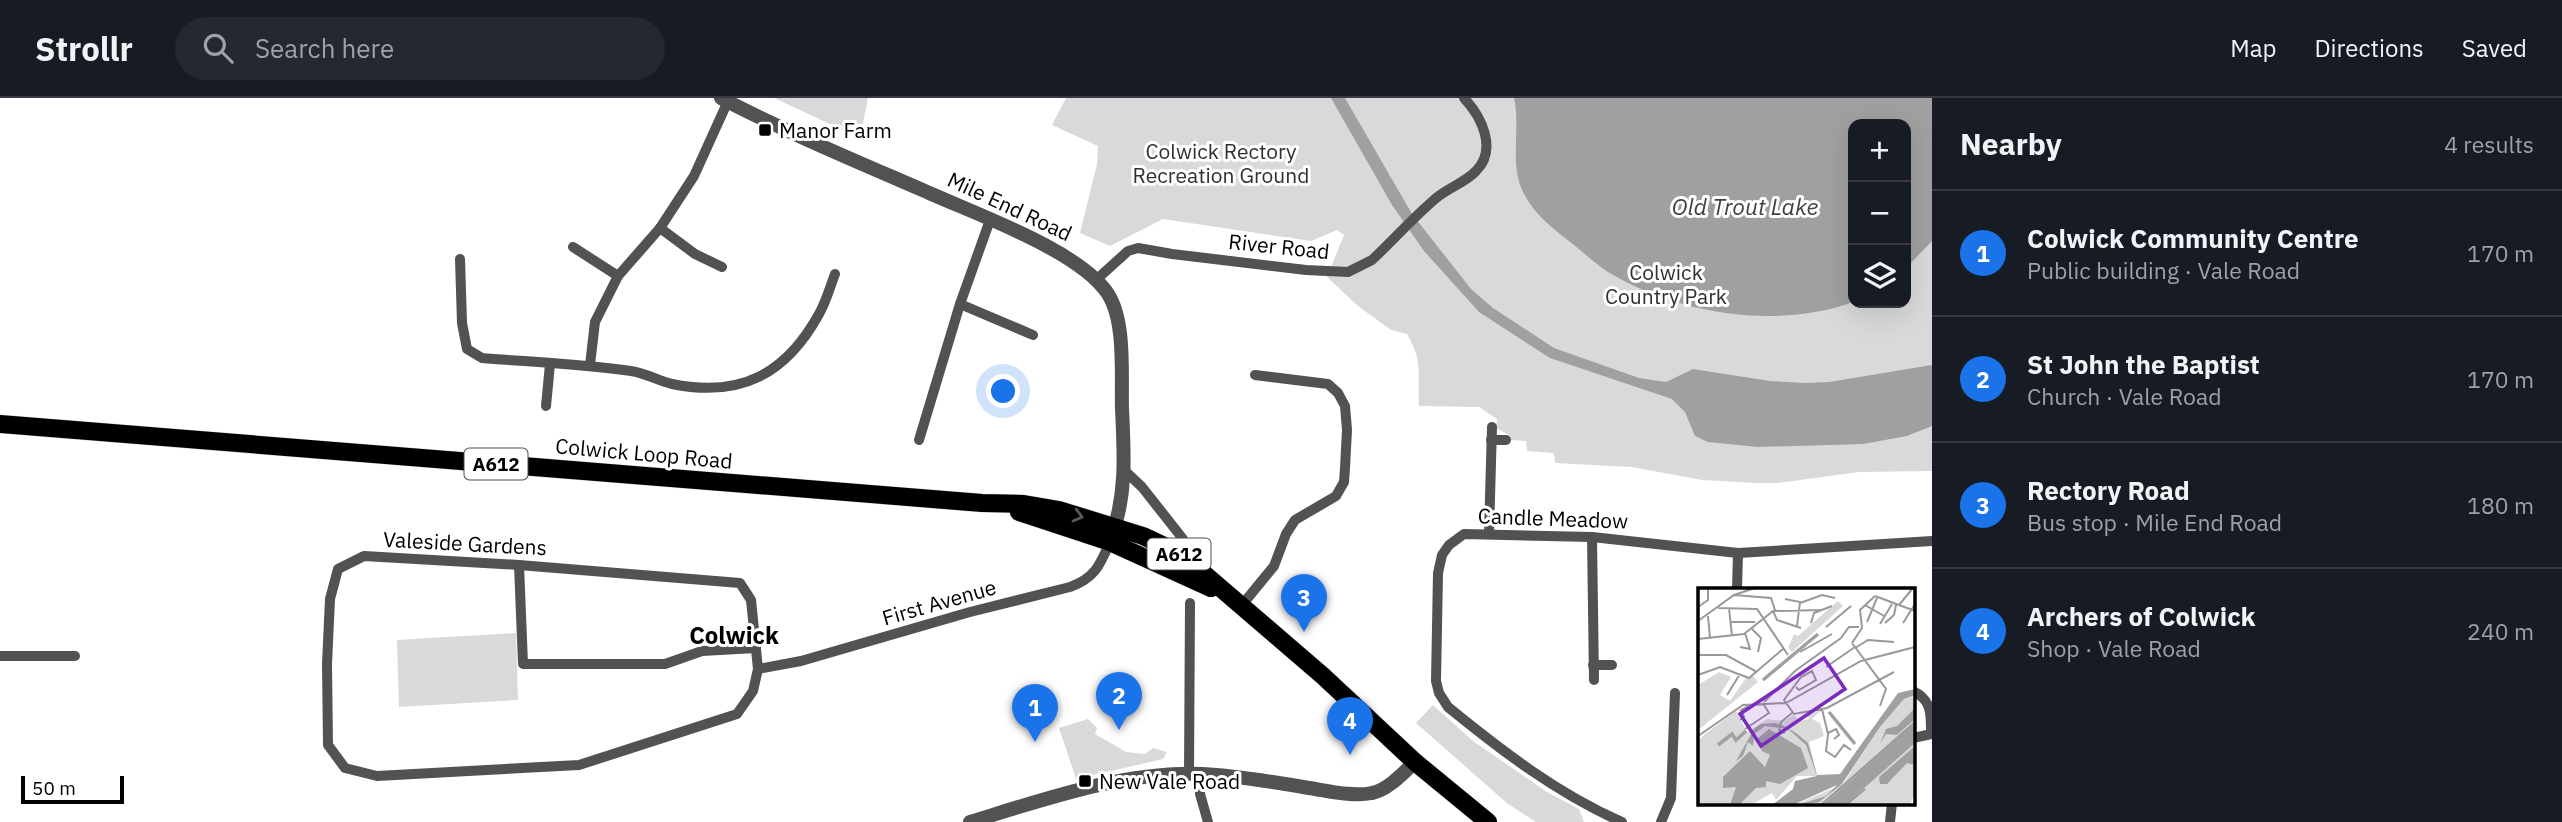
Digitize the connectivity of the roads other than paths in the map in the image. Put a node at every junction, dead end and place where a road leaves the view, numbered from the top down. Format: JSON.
{"nodes":[{"id":1,"x":1464,"y":98,"type":"edge"},
{"id":2,"x":724,"y":100,"type":"edge"},
{"id":3,"x":990,"y":220,"type":"junction"},
{"id":4,"x":660,"y":228,"type":"junction"},
{"id":5,"x":573,"y":247,"type":"dead end"},
{"id":6,"x":460,"y":259,"type":"dead end"},
{"id":7,"x":722,"y":267,"type":"dead end"},
{"id":8,"x":835,"y":274,"type":"dead end"},
{"id":9,"x":618,"y":276,"type":"junction"},
{"id":10,"x":1097,"y":279,"type":"junction"},
{"id":11,"x":960,"y":304,"type":"junction"},
{"id":12,"x":1011,"y":326,"type":"junction"},
{"id":13,"x":1033,"y":335,"type":"dead end"},
{"id":14,"x":1006,"y":338,"type":"dead end"},
{"id":15,"x":550,"y":364,"type":"junction"},
{"id":16,"x":590,"y":365,"type":"junction"},
{"id":17,"x":1255,"y":375,"type":"dead end"},
{"id":18,"x":547,"y":406,"type":"dead end"},
{"id":19,"x":0,"y":424,"type":"edge"},
{"id":20,"x":923,"y":425,"type":"junction"},
{"id":21,"x":1492,"y":427,"type":"dead end"},
{"id":22,"x":936,"y":429,"type":"dead end"},
{"id":23,"x":919,"y":440,"type":"dead end"},
{"id":24,"x":1491,"y":440,"type":"junction"},
{"id":25,"x":1507,"y":440,"type":"dead end"},
{"id":26,"x":1125,"y":471,"type":"junction"},
{"id":27,"x":1489,"y":533,"type":"junction"},
{"id":28,"x":1113,"y":534,"type":"junction"},
{"id":29,"x":1592,"y":537,"type":"junction"},
{"id":30,"x":1183,"y":539,"type":"dead end"},
{"id":31,"x":1932,"y":541,"type":"edge"},
{"id":32,"x":1738,"y":552,"type":"junction"},
{"id":33,"x":519,"y":565,"type":"junction"},
{"id":34,"x":1737,"y":588,"type":"edge"},
{"id":35,"x":1238,"y":602,"type":"junction"},
{"id":36,"x":1190,"y":604,"type":"dead end"},
{"id":37,"x":756,"y":648,"type":"junction"},
{"id":38,"x":0,"y":656,"type":"edge"},
{"id":39,"x":75,"y":656,"type":"dead end"},
{"id":40,"x":1594,"y":665,"type":"junction"},
{"id":41,"x":1612,"y":665,"type":"dead end"},
{"id":42,"x":758,"y":669,"type":"junction"},
{"id":43,"x":1594,"y":680,"type":"dead end"},
{"id":44,"x":1914,"y":692,"type":"edge"},
{"id":45,"x":1675,"y":693,"type":"dead end"},
{"id":46,"x":1931,"y":734,"type":"edge"},
{"id":47,"x":1415,"y":762,"type":"junction"},
{"id":48,"x":1195,"y":774,"type":"junction"},
{"id":49,"x":1892,"y":804,"type":"edge"},
{"id":50,"x":1603,"y":818,"type":"edge"},
{"id":51,"x":970,"y":822,"type":"edge"},
{"id":52,"x":1208,"y":822,"type":"edge"},
{"id":53,"x":1486,"y":822,"type":"edge"},
{"id":54,"x":1622,"y":822,"type":"edge"},
{"id":55,"x":1661,"y":822,"type":"edge"},
{"id":56,"x":1891,"y":822,"type":"edge"}],
"edges":[{"from":1,"to":10,"type":"street","name":"River Road"},
{"from":2,"to":3,"type":"street","name":"Mile End Road"},
{"from":2,"to":4,"type":"street"},
{"from":3,"to":10,"type":"street","name":"Mile End Road"},
{"from":3,"to":11,"type":"street"},
{"from":4,"to":7,"type":"street"},
{"from":4,"to":9,"type":"street"},
{"from":5,"to":9,"type":"street"},
{"from":6,"to":15,"type":"street"},
{"from":8,"to":16,"type":"street"},
{"from":9,"to":16,"type":"street"},
{"from":10,"to":26,"type":"street","name":"Mile End Road"},
{"from":11,"to":12,"type":"street"},
{"from":11,"to":20,"type":"street"},
{"from":12,"to":13,"type":"street"},
{"from":12,"to":14,"type":"street"},
{"from":15,"to":16,"type":"street"},
{"from":15,"to":18,"type":"street"},
{"from":17,"to":35,"type":"street"},
{"from":19,"to":28,"type":"main road","name":"Colwick Loop Road","number":"A612"},
{"from":20,"to":22,"type":"street"},
{"from":20,"to":23,"type":"street"},
{"from":21,"to":24,"type":"street"},
{"from":24,"to":25,"type":"street"},
{"from":24,"to":27,"type":"street"},
{"from":26,"to":28,"type":"street","name":"Mile End Road"},
{"from":26,"to":30,"type":"street"},
{"from":27,"to":29,"type":"street","name":"Candle Meadow"},
{"from":27,"to":50,"type":"street","name":"Candle Meadow"},
{"from":28,"to":35,"type":"main road","number":"A612"},
{"from":28,"to":42,"type":"street","name":"First Avenue"},
{"from":29,"to":32,"type":"street","name":"Candle Meadow"},
{"from":29,"to":40,"type":"street"},
{"from":31,"to":32,"type":"street","name":"Candle Meadow"},
{"from":32,"to":34,"type":"street"},
{"from":33,"to":37,"type":"street","name":"Valeside Gardens"},
{"from":33,"to":37,"type":"street"},
{"from":33,"to":42,"type":"street","name":"Valeside Gardens"},
{"from":35,"to":47,"type":"main road","number":"A612"},
{"from":36,"to":48,"type":"street"},
{"from":37,"to":42,"type":"street","name":"Valeside Gardens"},
{"from":38,"to":39,"type":"street"},
{"from":40,"to":41,"type":"street"},
{"from":40,"to":43,"type":"street"},
{"from":44,"to":46,"type":"street"},
{"from":45,"to":55,"type":"street"},
{"from":47,"to":48,"type":"street"},
{"from":47,"to":53,"type":"main road","number":"A612"},
{"from":48,"to":51,"type":"street"},
{"from":48,"to":52,"type":"street"},
{"from":49,"to":56,"type":"street"},
{"from":50,"to":54,"type":"street","name":"Candle Meadow"}]}
